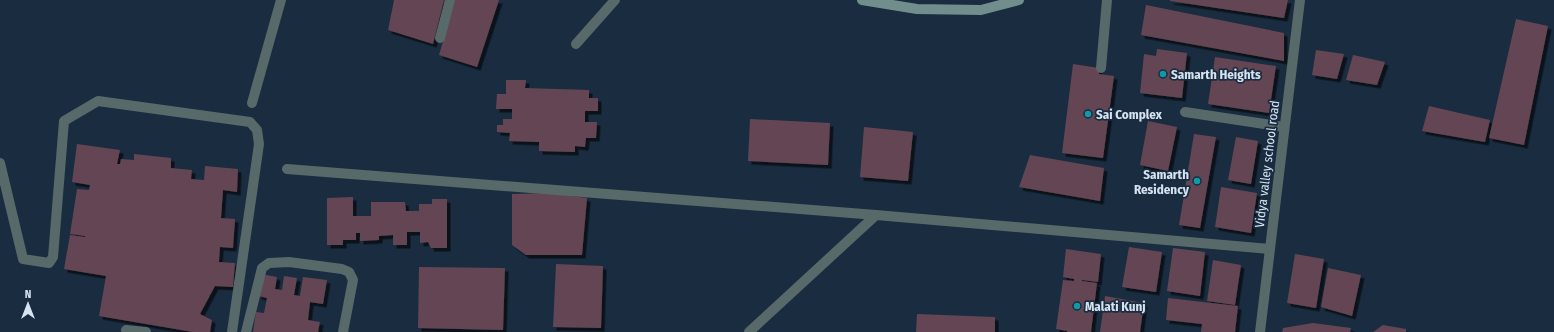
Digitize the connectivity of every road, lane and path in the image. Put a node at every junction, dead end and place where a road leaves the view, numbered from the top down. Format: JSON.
{"nodes":[{"id":1,"x":281,"y":0,"type":"edge"},
{"id":2,"x":450,"y":0,"type":"edge"},
{"id":3,"x":615,"y":0,"type":"edge"},
{"id":4,"x":862,"y":0,"type":"edge"},
{"id":5,"x":1019,"y":0,"type":"edge"},
{"id":6,"x":1107,"y":0,"type":"edge"},
{"id":7,"x":1300,"y":0,"type":"edge"},
{"id":8,"x":440,"y":38,"type":"dead end"},
{"id":9,"x":576,"y":44,"type":"dead end"},
{"id":10,"x":1101,"y":68,"type":"dead end"},
{"id":11,"x":252,"y":103,"type":"dead end"},
{"id":12,"x":1185,"y":112,"type":"dead end"},
{"id":13,"x":1284,"y":127,"type":"junction"},
{"id":14,"x":0,"y":163,"type":"edge"},
{"id":15,"x":287,"y":169,"type":"dead end"},
{"id":16,"x":876,"y":215,"type":"junction"},
{"id":17,"x":1270,"y":249,"type":"junction"},
{"id":18,"x":126,"y":330,"type":"dead end"},
{"id":19,"x":146,"y":332,"type":"edge"},
{"id":20,"x":232,"y":332,"type":"edge"},
{"id":21,"x":246,"y":332,"type":"edge"},
{"id":22,"x":343,"y":332,"type":"edge"},
{"id":23,"x":749,"y":332,"type":"edge"},
{"id":24,"x":1260,"y":332,"type":"edge"}],
"edges":[{"from":1,"to":11,"type":"street"},
{"from":2,"to":8,"type":"street"},
{"from":3,"to":9,"type":"street"},
{"from":4,"to":5,"type":"main road"},
{"from":6,"to":10,"type":"street"},
{"from":7,"to":13,"type":"street","name":"Vidya valley school road"},
{"from":12,"to":13,"type":"street"},
{"from":13,"to":17,"type":"street","name":"Vidya valley school road"},
{"from":14,"to":20,"type":"street"},
{"from":15,"to":16,"type":"street"},
{"from":16,"to":17,"type":"street"},
{"from":16,"to":23,"type":"street"},
{"from":17,"to":24,"type":"street","name":"Vidya valley school road"},
{"from":18,"to":19,"type":"street"},
{"from":21,"to":22,"type":"street"}]}
